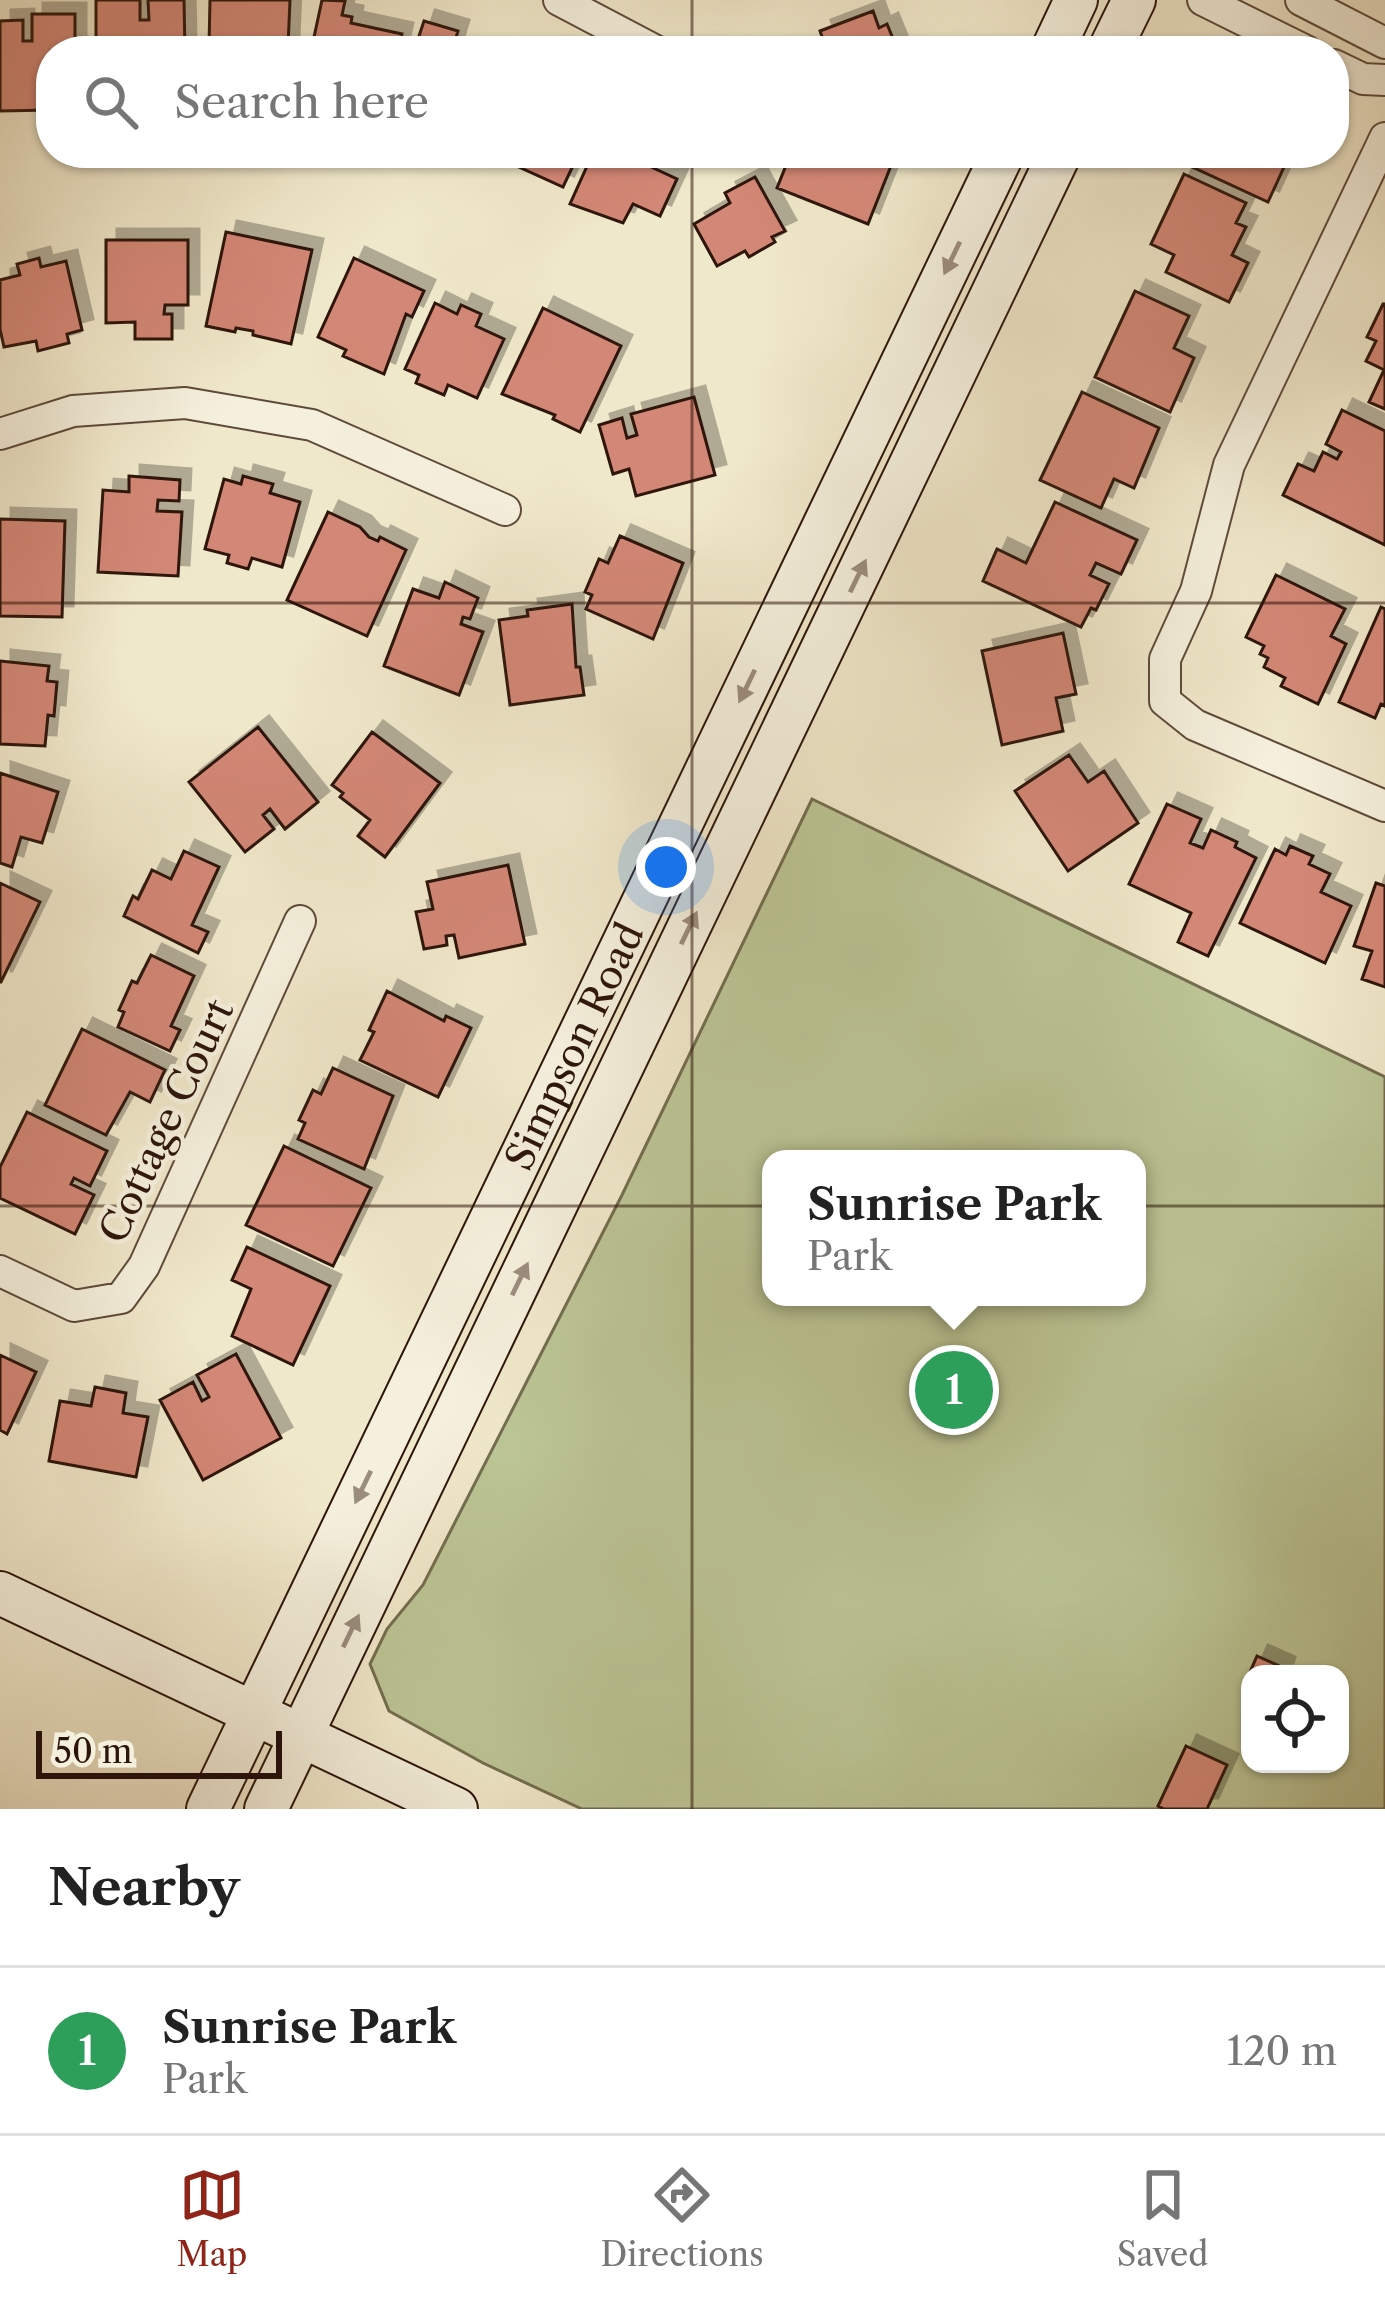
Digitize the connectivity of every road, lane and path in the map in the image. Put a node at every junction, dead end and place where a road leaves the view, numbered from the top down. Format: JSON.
{"nodes":[{"id":1,"x":559,"y":0,"type":"edge"},
{"id":2,"x":1076,"y":0,"type":"edge"},
{"id":3,"x":1134,"y":0,"type":"edge"},
{"id":4,"x":1203,"y":0,"type":"edge"},
{"id":5,"x":1301,"y":0,"type":"edge"},
{"id":6,"x":627,"y":36,"type":"edge"},
{"id":7,"x":1059,"y":36,"type":"edge"},
{"id":8,"x":1116,"y":36,"type":"edge"},
{"id":9,"x":1276,"y":36,"type":"edge"},
{"id":10,"x":1385,"y":43,"type":"edge"},
{"id":11,"x":1349,"y":72,"type":"edge"},
{"id":12,"x":1385,"y":80,"type":"edge"},
{"id":13,"x":1385,"y":138,"type":"edge"},
{"id":14,"x":996,"y":168,"type":"edge"},
{"id":15,"x":1053,"y":168,"type":"edge"},
{"id":16,"x":0,"y":434,"type":"edge"},
{"id":17,"x":506,"y":510,"type":"dead end"},
{"id":18,"x":1385,"y":806,"type":"edge"},
{"id":19,"x":300,"y":921,"type":"dead end"},
{"id":20,"x":0,"y":1270,"type":"edge"},
{"id":21,"x":0,"y":1593,"type":"edge"},
{"id":22,"x":253,"y":1714,"type":"junction"},
{"id":23,"x":301,"y":1736,"type":"junction"},
{"id":24,"x":208,"y":1809,"type":"edge"},
{"id":25,"x":266,"y":1809,"type":"edge"},
{"id":26,"x":456,"y":1809,"type":"edge"}],
"edges":[{"from":1,"to":6,"type":"street"},
{"from":2,"to":7,"type":"main road"},
{"from":3,"to":8,"type":"main road"},
{"from":4,"to":9,"type":"street"},
{"from":5,"to":10,"type":"street"},
{"from":11,"to":12,"type":"street"},
{"from":13,"to":18,"type":"street"},
{"from":14,"to":22,"type":"main road","name":"Simpson Road","one_way":true},
{"from":23,"to":15,"type":"main road","name":"Simpson Road","one_way":true},
{"from":16,"to":17,"type":"street"},
{"from":19,"to":20,"type":"street","name":"Cottage Court"},
{"from":21,"to":22,"type":"main road"},
{"from":22,"to":23,"type":"main road"},
{"from":22,"to":24,"type":"main road","name":"Simpson Road"},
{"from":23,"to":25,"type":"main road","name":"Simpson Road"},
{"from":23,"to":26,"type":"main road"}]}
